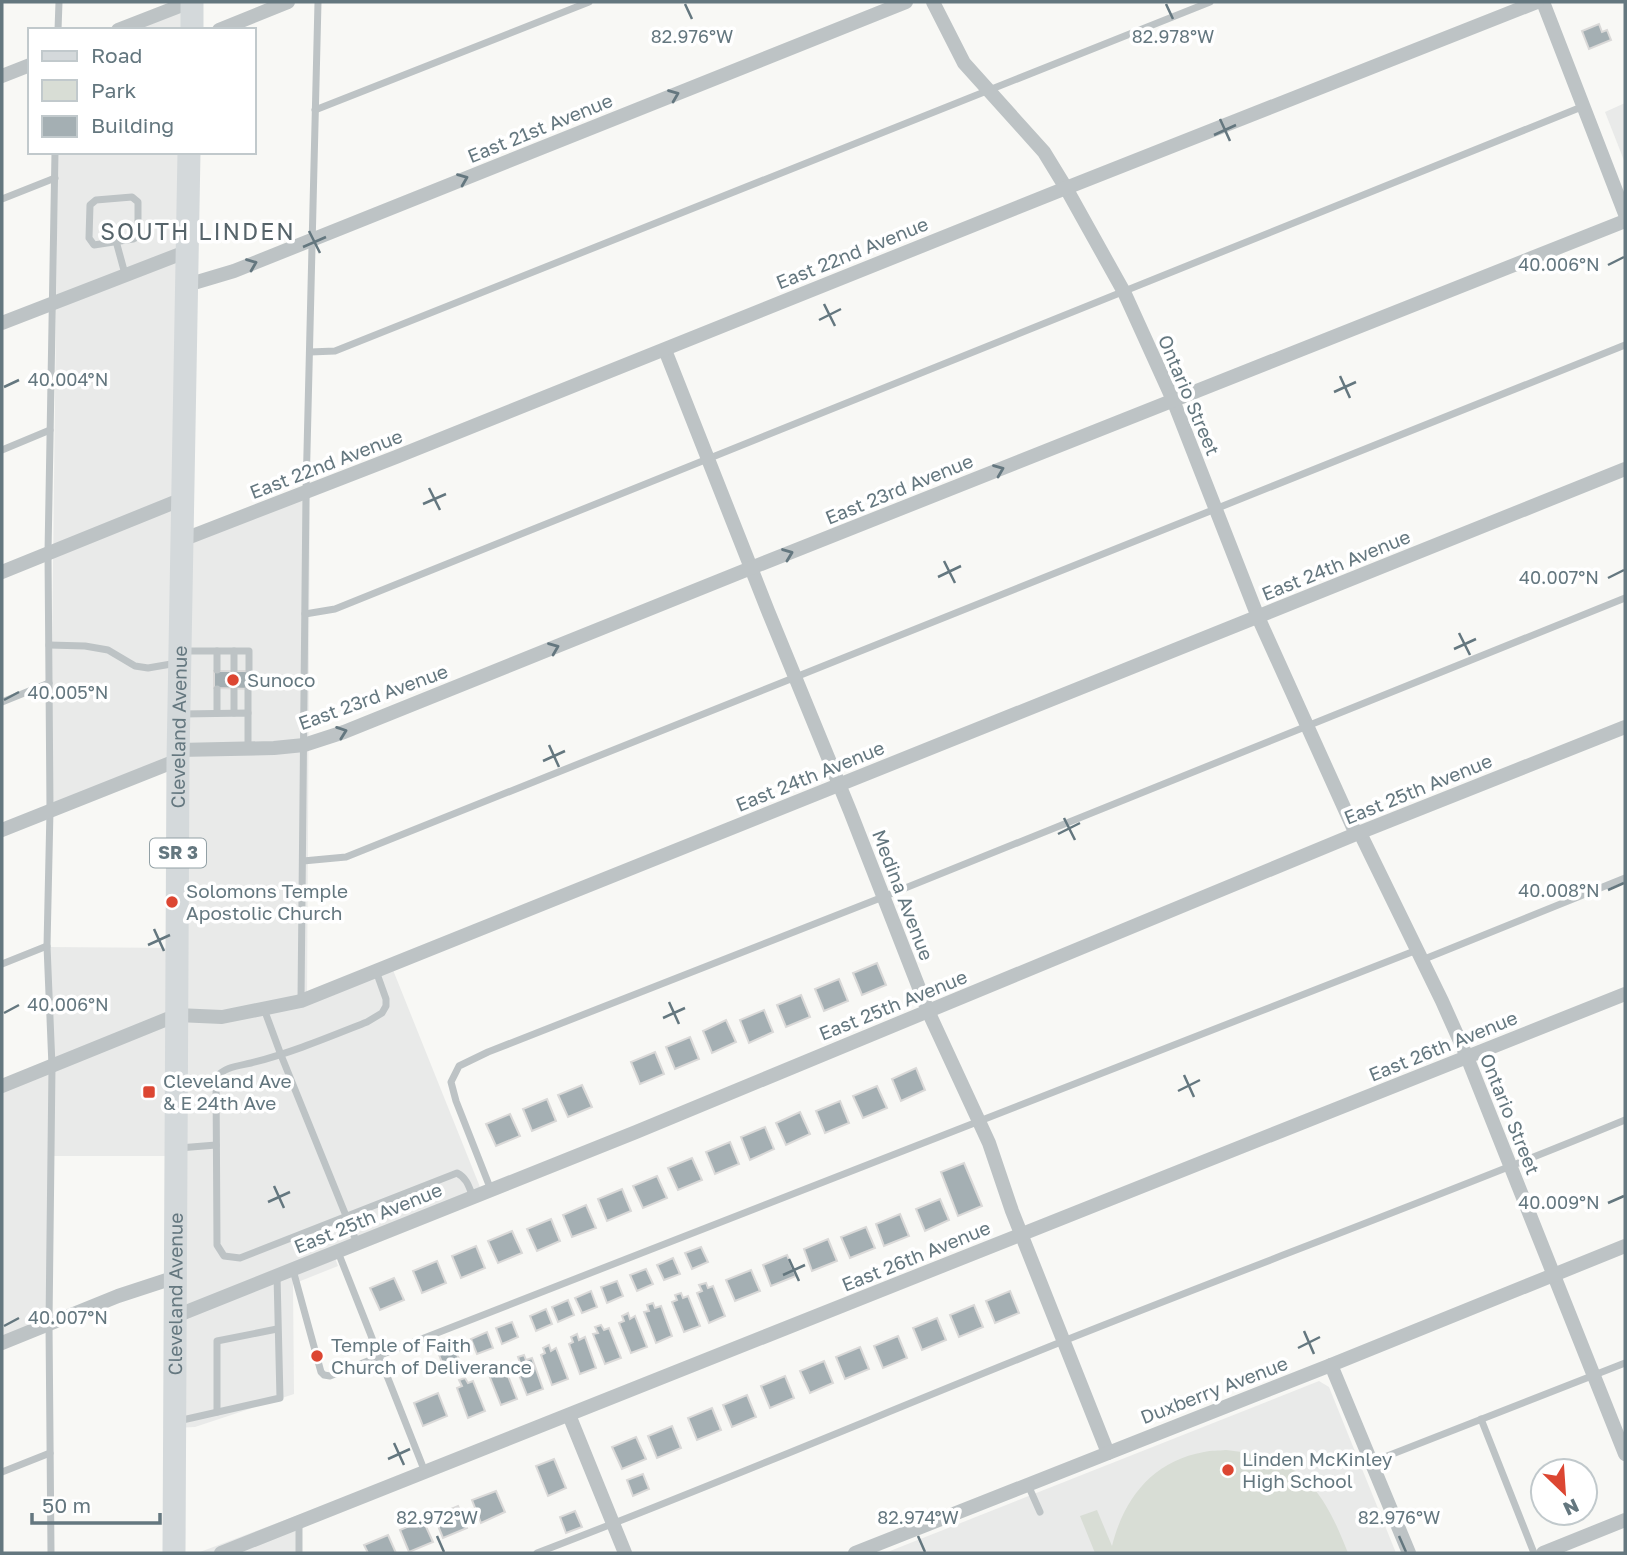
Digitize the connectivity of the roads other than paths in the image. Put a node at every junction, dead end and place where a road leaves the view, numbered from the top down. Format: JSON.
{"nodes":[{"id":1,"x":59,"y":2,"type":"edge"},
{"id":2,"x":191,"y":2,"type":"edge"},
{"id":3,"x":288,"y":2,"type":"edge"},
{"id":4,"x":318,"y":2,"type":"edge"},
{"id":5,"x":589,"y":2,"type":"edge"},
{"id":6,"x":906,"y":2,"type":"edge"},
{"id":7,"x":933,"y":2,"type":"edge"},
{"id":8,"x":1210,"y":2,"type":"edge"},
{"id":9,"x":1537,"y":2,"type":"edge"},
{"id":10,"x":1544,"y":2,"type":"edge"},
{"id":11,"x":58,"y":28,"type":"edge"},
{"id":12,"x":123,"y":28,"type":"edge"},
{"id":13,"x":192,"y":28,"type":"edge"},
{"id":14,"x":224,"y":28,"type":"edge"},
{"id":15,"x":28,"y":66,"type":"edge"},
{"id":16,"x":2,"y":76,"type":"edge"},
{"id":17,"x":990,"y":91,"type":"junction"},
{"id":18,"x":1584,"y":106,"type":"junction"},
{"id":19,"x":315,"y":110,"type":"junction"},
{"id":20,"x":55,"y":154,"type":"edge"},
{"id":21,"x":189,"y":154,"type":"edge"},
{"id":22,"x":54,"y":178,"type":"junction"},
{"id":23,"x":1066,"y":188,"type":"junction"},
{"id":24,"x":2,"y":199,"type":"edge"},
{"id":25,"x":1625,"y":214,"type":"edge"},
{"id":26,"x":1625,"y":221,"type":"edge"},
{"id":27,"x":312,"y":240,"type":"junction"},
{"id":28,"x":116,"y":242,"type":"junction"},
{"id":29,"x":188,"y":251,"type":"junction"},
{"id":30,"x":125,"y":274,"type":"junction"},
{"id":31,"x":187,"y":285,"type":"junction"},
{"id":32,"x":1124,"y":292,"type":"junction"},
{"id":33,"x":52,"y":303,"type":"junction"},
{"id":34,"x":2,"y":323,"type":"edge"},
{"id":35,"x":1625,"y":345,"type":"edge"},
{"id":36,"x":665,"y":350,"type":"junction"},
{"id":37,"x":310,"y":352,"type":"junction"},
{"id":38,"x":1173,"y":400,"type":"junction"},
{"id":39,"x":50,"y":430,"type":"junction"},
{"id":40,"x":2,"y":450,"type":"edge"},
{"id":41,"x":708,"y":457,"type":"junction"},
{"id":42,"x":1625,"y":469,"type":"edge"},
{"id":43,"x":306,"y":492,"type":"junction"},
{"id":44,"x":183,"y":501,"type":"junction"},
{"id":45,"x":1215,"y":508,"type":"junction"},
{"id":46,"x":182,"y":540,"type":"junction"},
{"id":47,"x":48,"y":553,"type":"junction"},
{"id":48,"x":751,"y":568,"type":"junction"},
{"id":49,"x":2,"y":572,"type":"edge"},
{"id":50,"x":1625,"y":598,"type":"edge"},
{"id":51,"x":305,"y":614,"type":"junction"},
{"id":52,"x":1258,"y":617,"type":"junction"},
{"id":53,"x":49,"y":645,"type":"junction"},
{"id":54,"x":217,"y":651,"type":"junction"},
{"id":55,"x":234,"y":651,"type":"junction"},
{"id":56,"x":181,"y":657,"type":"junction"},
{"id":57,"x":217,"y":670,"type":"dead end"},
{"id":58,"x":234,"y":671,"type":"dead end"},
{"id":59,"x":249,"y":671,"type":"dead end"},
{"id":60,"x":795,"y":677,"type":"junction"},
{"id":61,"x":49,"y":683,"type":"junction"},
{"id":62,"x":217,"y":688,"type":"dead end"},
{"id":63,"x":234,"y":689,"type":"dead end"},
{"id":64,"x":248,"y":689,"type":"dead end"},
{"id":65,"x":2,"y":702,"type":"edge"},
{"id":66,"x":217,"y":713,"type":"junction"},
{"id":67,"x":234,"y":713,"type":"junction"},
{"id":68,"x":248,"y":713,"type":"junction"},
{"id":69,"x":179,"y":714,"type":"junction"},
{"id":70,"x":1307,"y":726,"type":"junction"},
{"id":71,"x":1625,"y":727,"type":"edge"},
{"id":72,"x":304,"y":745,"type":"junction"},
{"id":73,"x":248,"y":748,"type":"junction"},
{"id":74,"x":178,"y":755,"type":"junction"},
{"id":75,"x":839,"y":785,"type":"junction"},
{"id":76,"x":50,"y":810,"type":"junction"},
{"id":77,"x":2,"y":830,"type":"edge"},
{"id":78,"x":1358,"y":833,"type":"junction"},
{"id":79,"x":303,"y":860,"type":"junction"},
{"id":80,"x":1625,"y":878,"type":"edge"},
{"id":81,"x":883,"y":897,"type":"junction"},
{"id":82,"x":47,"y":946,"type":"junction"},
{"id":83,"x":1419,"y":955,"type":"junction"},
{"id":84,"x":2,"y":964,"type":"edge"},
{"id":85,"x":376,"y":971,"type":"junction"},
{"id":86,"x":1625,"y":993,"type":"edge"},
{"id":87,"x":302,"y":1001,"type":"junction"},
{"id":88,"x":264,"y":1009,"type":"junction"},
{"id":89,"x":928,"y":1011,"type":"junction"},
{"id":90,"x":177,"y":1015,"type":"junction"},
{"id":91,"x":281,"y":1055,"type":"junction"},
{"id":92,"x":1466,"y":1057,"type":"junction"},
{"id":93,"x":52,"y":1066,"type":"junction"},
{"id":94,"x":2,"y":1086,"type":"edge"},
{"id":95,"x":978,"y":1120,"type":"junction"},
{"id":96,"x":1625,"y":1120,"type":"edge"},
{"id":97,"x":216,"y":1145,"type":"junction"},
{"id":98,"x":176,"y":1149,"type":"junction"},
{"id":99,"x":1510,"y":1167,"type":"junction"},
{"id":100,"x":491,"y":1190,"type":"junction"},
{"id":101,"x":473,"y":1197,"type":"junction"},
{"id":102,"x":346,"y":1216,"type":"junction"},
{"id":103,"x":1021,"y":1234,"type":"junction"},
{"id":104,"x":357,"y":1243,"type":"junction"},
{"id":105,"x":1625,"y":1246,"type":"edge"},
{"id":106,"x":337,"y":1251,"type":"junction"},
{"id":107,"x":292,"y":1269,"type":"junction"},
{"id":108,"x":1553,"y":1275,"type":"junction"},
{"id":109,"x":277,"y":1276,"type":"junction"},
{"id":110,"x":176,"y":1277,"type":"junction"},
{"id":111,"x":176,"y":1316,"type":"junction"},
{"id":112,"x":49,"y":1324,"type":"junction"},
{"id":113,"x":277,"y":1329,"type":"junction"},
{"id":114,"x":1064,"y":1341,"type":"junction"},
{"id":115,"x":2,"y":1343,"type":"edge"},
{"id":116,"x":378,"y":1357,"type":"junction"},
{"id":117,"x":1625,"y":1363,"type":"edge"},
{"id":118,"x":1331,"y":1365,"type":"junction"},
{"id":119,"x":1594,"y":1375,"type":"junction"},
{"id":120,"x":217,"y":1412,"type":"junction"},
{"id":121,"x":569,"y":1415,"type":"junction"},
{"id":122,"x":1481,"y":1419,"type":"junction"},
{"id":123,"x":175,"y":1422,"type":"junction"},
{"id":124,"x":1108,"y":1452,"type":"junction"},
{"id":125,"x":50,"y":1453,"type":"junction"},
{"id":126,"x":1625,"y":1454,"type":"edge"},
{"id":127,"x":1371,"y":1462,"type":"junction"},
{"id":128,"x":2,"y":1472,"type":"edge"},
{"id":129,"x":425,"y":1472,"type":"junction"},
{"id":130,"x":1028,"y":1485,"type":"junction"},
{"id":131,"x":1040,"y":1512,"type":"dead end"},
{"id":132,"x":1625,"y":1520,"type":"edge"},
{"id":133,"x":299,"y":1521,"type":"junction"},
{"id":134,"x":614,"y":1524,"type":"junction"},
{"id":135,"x":51,"y":1553,"type":"edge"},
{"id":136,"x":174,"y":1553,"type":"edge"},
{"id":137,"x":221,"y":1553,"type":"edge"},
{"id":138,"x":299,"y":1553,"type":"edge"},
{"id":139,"x":537,"y":1553,"type":"edge"},
{"id":140,"x":625,"y":1553,"type":"edge"},
{"id":141,"x":855,"y":1553,"type":"edge"},
{"id":142,"x":1409,"y":1553,"type":"edge"},
{"id":143,"x":1534,"y":1553,"type":"edge"},
{"id":144,"x":1543,"y":1553,"type":"edge"}],
"edges":[{"from":1,"to":11,"type":"lane"},
{"from":2,"to":12,"type":"street"},
{"from":2,"to":13,"type":"main road"},
{"from":3,"to":14,"type":"street"},
{"from":4,"to":19,"type":"lane"},
{"from":5,"to":19,"type":"lane"},
{"from":27,"to":6,"type":"street","name":"East 21st Avenue","one_way":true},
{"from":7,"to":17,"type":"street","name":"Ontario Street"},
{"from":8,"to":17,"type":"lane"},
{"from":9,"to":23,"type":"street","name":"East 22nd Avenue"},
{"from":10,"to":18,"type":"street"},
{"from":15,"to":16,"type":"street"},
{"from":17,"to":23,"type":"street","name":"Ontario Street"},
{"from":17,"to":37,"type":"lane"},
{"from":18,"to":25,"type":"street"},
{"from":18,"to":32,"type":"lane"},
{"from":19,"to":27,"type":"lane"},
{"from":20,"to":22,"type":"lane"},
{"from":21,"to":29,"type":"main road","name":"Cleveland Avenue","number":"SR 3"},
{"from":22,"to":24,"type":"lane"},
{"from":22,"to":33,"type":"lane"},
{"from":23,"to":32,"type":"street","name":"Ontario Street"},
{"from":23,"to":36,"type":"street","name":"East 22nd Avenue"},
{"from":26,"to":38,"type":"street","name":"East 23rd Avenue"},
{"from":31,"to":27,"type":"street","name":"East 21st Avenue","one_way":true},
{"from":27,"to":37,"type":"lane"},
{"from":28,"to":28,"type":"lane"},
{"from":28,"to":30,"type":"lane"},
{"from":29,"to":30,"type":"street"},
{"from":29,"to":31,"type":"main road","name":"Cleveland Avenue","number":"SR 3"},
{"from":30,"to":33,"type":"street"},
{"from":31,"to":44,"type":"main road","name":"Cleveland Avenue","number":"SR 3"},
{"from":32,"to":38,"type":"street","name":"Ontario Street"},
{"from":32,"to":41,"type":"lane"},
{"from":33,"to":34,"type":"street"},
{"from":33,"to":39,"type":"lane"},
{"from":35,"to":45,"type":"lane"},
{"from":36,"to":41,"type":"street","name":"Medina Avenue"},
{"from":36,"to":43,"type":"street","name":"East 22nd Avenue"},
{"from":37,"to":43,"type":"lane"},
{"from":38,"to":45,"type":"street","name":"Ontario Street"},
{"from":48,"to":38,"type":"street","name":"East 23rd Avenue","one_way":true},
{"from":39,"to":40,"type":"lane"},
{"from":39,"to":47,"type":"lane"},
{"from":41,"to":48,"type":"street","name":"Medina Avenue"},
{"from":41,"to":51,"type":"lane"},
{"from":42,"to":52,"type":"street","name":"East 24th Avenue"},
{"from":43,"to":46,"type":"street","name":"East 22nd Avenue"},
{"from":43,"to":51,"type":"lane"},
{"from":44,"to":46,"type":"main road","name":"Cleveland Avenue","number":"SR 3"},
{"from":44,"to":47,"type":"street"},
{"from":45,"to":52,"type":"street","name":"Ontario Street"},
{"from":45,"to":60,"type":"lane"},
{"from":46,"to":56,"type":"main road","name":"Cleveland Avenue","number":"SR 3"},
{"from":47,"to":49,"type":"street"},
{"from":47,"to":53,"type":"lane"},
{"from":48,"to":60,"type":"street","name":"Medina Avenue"},
{"from":72,"to":48,"type":"street","name":"East 23rd Avenue","one_way":true},
{"from":50,"to":70,"type":"lane"},
{"from":51,"to":72,"type":"lane"},
{"from":52,"to":70,"type":"street","name":"Ontario Street"},
{"from":52,"to":75,"type":"street","name":"East 24th Avenue"},
{"from":53,"to":56,"type":"lane"},
{"from":53,"to":61,"type":"lane"},
{"from":54,"to":55,"type":"lane"},
{"from":54,"to":56,"type":"lane"},
{"from":54,"to":57,"type":"lane"},
{"from":55,"to":58,"type":"lane"},
{"from":55,"to":59,"type":"lane"},
{"from":56,"to":69,"type":"main road","name":"Cleveland Avenue","number":"SR 3"},
{"from":60,"to":75,"type":"street","name":"Medina Avenue"},
{"from":60,"to":79,"type":"lane"},
{"from":61,"to":65,"type":"lane"},
{"from":61,"to":76,"type":"lane"},
{"from":62,"to":66,"type":"lane"},
{"from":63,"to":67,"type":"lane"},
{"from":64,"to":68,"type":"lane"},
{"from":66,"to":67,"type":"lane"},
{"from":66,"to":69,"type":"lane"},
{"from":67,"to":68,"type":"lane"},
{"from":68,"to":73,"type":"lane"},
{"from":69,"to":74,"type":"main road","name":"Cleveland Avenue","number":"SR 3"},
{"from":70,"to":78,"type":"street","name":"Ontario Street"},
{"from":70,"to":81,"type":"lane"},
{"from":71,"to":78,"type":"street","name":"East 25th Avenue"},
{"from":72,"to":73,"type":"street","name":"East 23rd Avenue"},
{"from":72,"to":79,"type":"lane"},
{"from":73,"to":74,"type":"street","name":"East 23rd Avenue"},
{"from":74,"to":76,"type":"street","name":"East 23rd Avenue"},
{"from":74,"to":90,"type":"main road","name":"Cleveland Avenue","number":"SR 3"},
{"from":75,"to":81,"type":"street","name":"Medina Avenue"},
{"from":75,"to":85,"type":"street","name":"East 24th Avenue"},
{"from":76,"to":77,"type":"street","name":"East 23rd Avenue"},
{"from":76,"to":82,"type":"lane"},
{"from":78,"to":83,"type":"street","name":"Ontario Street"},
{"from":78,"to":89,"type":"street","name":"East 25th Avenue"},
{"from":79,"to":87,"type":"lane"},
{"from":80,"to":83,"type":"lane"},
{"from":81,"to":89,"type":"street","name":"Medina Avenue"},
{"from":81,"to":100,"type":"lane"},
{"from":82,"to":84,"type":"lane"},
{"from":82,"to":93,"type":"lane"},
{"from":83,"to":92,"type":"street","name":"Ontario Street"},
{"from":83,"to":95,"type":"lane"},
{"from":85,"to":87,"type":"street","name":"East 24th Avenue"},
{"from":85,"to":91,"type":"lane"},
{"from":86,"to":92,"type":"street","name":"East 26th Avenue"},
{"from":87,"to":88,"type":"street","name":"East 24th Avenue"},
{"from":88,"to":90,"type":"street","name":"East 24th Avenue"},
{"from":88,"to":91,"type":"lane"},
{"from":89,"to":95,"type":"street","name":"Medina Avenue"},
{"from":89,"to":100,"type":"street","name":"East 25th Avenue"},
{"from":90,"to":93,"type":"street","name":"East 24th Avenue"},
{"from":90,"to":98,"type":"main road","name":"Cleveland Avenue","number":"SR 3"},
{"from":91,"to":97,"type":"lane"},
{"from":91,"to":102,"type":"lane"},
{"from":92,"to":99,"type":"street","name":"Ontario Street"},
{"from":92,"to":103,"type":"street","name":"East 26th Avenue"},
{"from":93,"to":94,"type":"street","name":"East 24th Avenue"},
{"from":93,"to":112,"type":"lane"},
{"from":95,"to":103,"type":"street","name":"Medina Avenue"},
{"from":95,"to":116,"type":"lane"},
{"from":96,"to":99,"type":"lane"},
{"from":97,"to":98,"type":"lane"},
{"from":97,"to":102,"type":"lane"},
{"from":98,"to":110,"type":"main road","name":"Cleveland Avenue","number":"SR 3"},
{"from":99,"to":108,"type":"street","name":"Ontario Street"},
{"from":99,"to":114,"type":"lane"},
{"from":100,"to":101,"type":"street","name":"East 25th Avenue"},
{"from":101,"to":102,"type":"lane"},
{"from":101,"to":104,"type":"street","name":"East 25th Avenue"},
{"from":102,"to":104,"type":"lane"},
{"from":103,"to":114,"type":"street","name":"Medina Avenue"},
{"from":103,"to":121,"type":"street","name":"East 26th Avenue"},
{"from":104,"to":106,"type":"street","name":"East 25th Avenue"},
{"from":105,"to":108,"type":"street","name":"Duxberry Avenue"},
{"from":106,"to":107,"type":"street","name":"East 25th Avenue"},
{"from":106,"to":116,"type":"lane"},
{"from":107,"to":109,"type":"street","name":"East 25th Avenue"},
{"from":107,"to":116,"type":"lane"},
{"from":108,"to":118,"type":"street","name":"Duxberry Avenue"},
{"from":108,"to":119,"type":"street","name":"Ontario Street"},
{"from":109,"to":111,"type":"street","name":"East 25th Avenue"},
{"from":109,"to":113,"type":"lane"},
{"from":110,"to":111,"type":"main road","name":"Cleveland Avenue","number":"SR 3"},
{"from":110,"to":112,"type":"street"},
{"from":111,"to":123,"type":"main road","name":"Cleveland Avenue","number":"SR 3"},
{"from":112,"to":115,"type":"street"},
{"from":112,"to":125,"type":"lane"},
{"from":113,"to":120,"type":"lane"},
{"from":113,"to":120,"type":"lane"},
{"from":114,"to":124,"type":"street","name":"Medina Avenue"},
{"from":114,"to":134,"type":"lane"},
{"from":116,"to":129,"type":"lane"},
{"from":117,"to":119,"type":"lane"},
{"from":118,"to":124,"type":"street","name":"Duxberry Avenue"},
{"from":118,"to":127,"type":"street"},
{"from":119,"to":122,"type":"lane"},
{"from":119,"to":126,"type":"street","name":"Ontario Street"},
{"from":120,"to":123,"type":"lane"},
{"from":121,"to":129,"type":"street","name":"East 26th Avenue"},
{"from":121,"to":134,"type":"street"},
{"from":122,"to":127,"type":"lane"},
{"from":122,"to":143,"type":"lane"},
{"from":123,"to":136,"type":"main road","name":"Cleveland Avenue","number":"SR 3"},
{"from":124,"to":130,"type":"street","name":"Duxberry Avenue"},
{"from":125,"to":128,"type":"lane"},
{"from":125,"to":135,"type":"lane"},
{"from":127,"to":142,"type":"street"},
{"from":129,"to":133,"type":"street","name":"East 26th Avenue"},
{"from":130,"to":131,"type":"lane"},
{"from":130,"to":141,"type":"street","name":"Duxberry Avenue"},
{"from":132,"to":144,"type":"street"},
{"from":133,"to":137,"type":"street","name":"East 26th Avenue"},
{"from":133,"to":138,"type":"lane"},
{"from":134,"to":139,"type":"lane"},
{"from":134,"to":140,"type":"street"}]}
